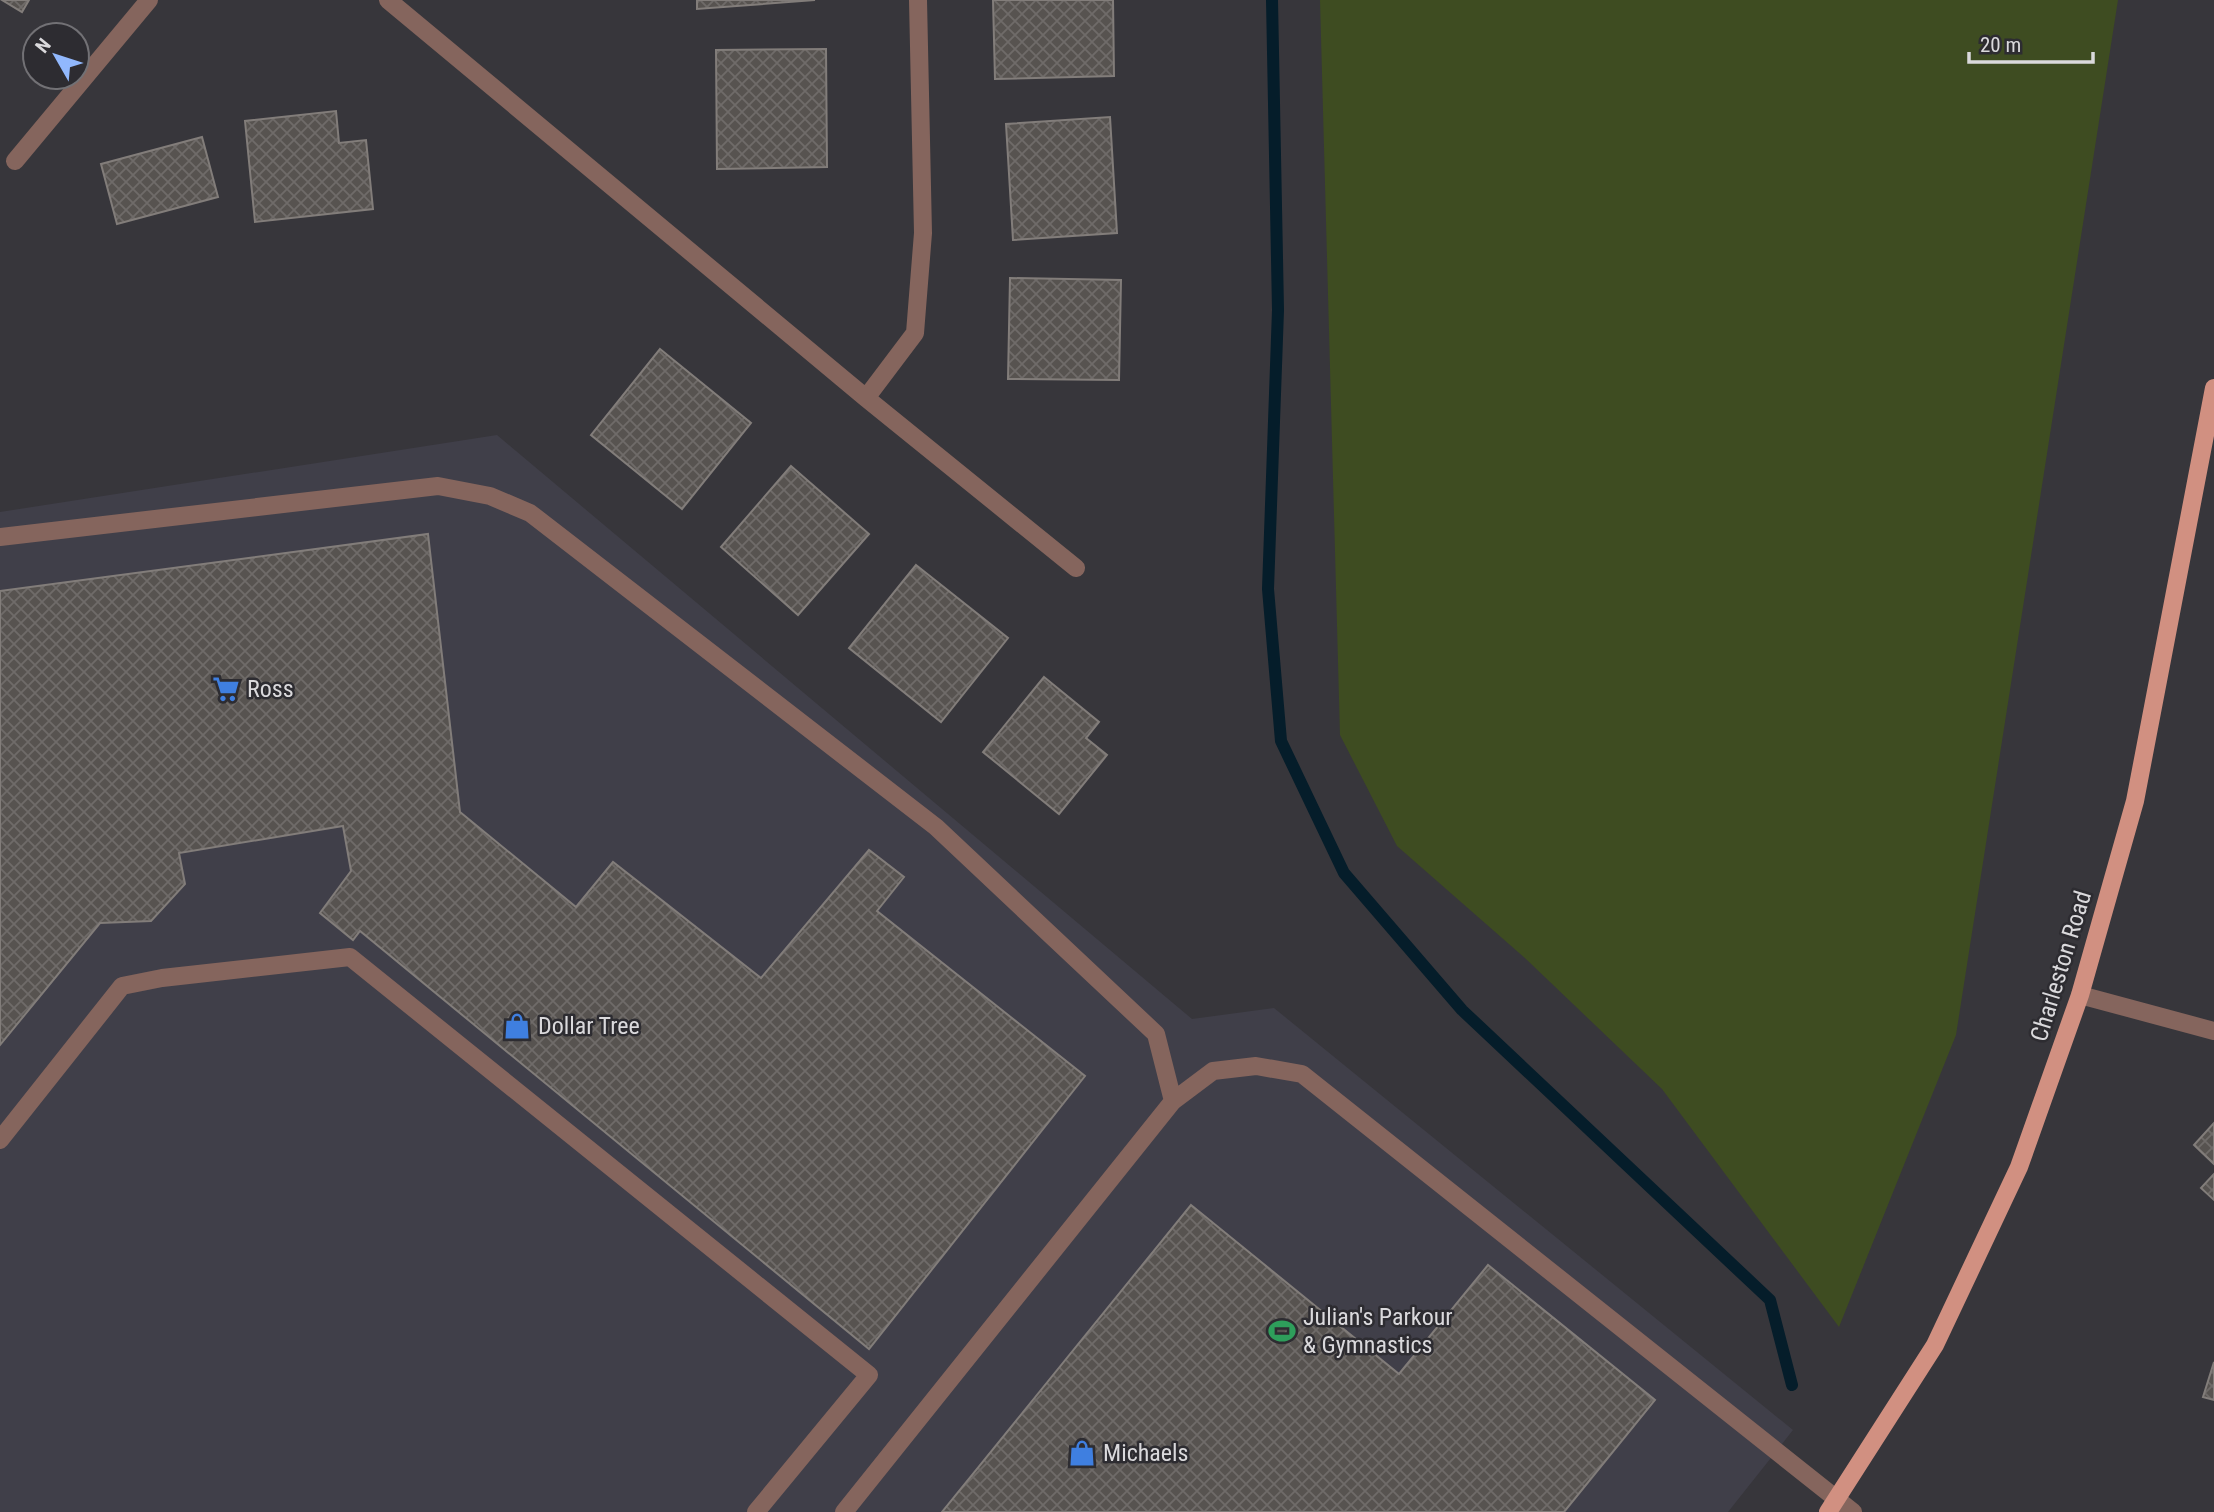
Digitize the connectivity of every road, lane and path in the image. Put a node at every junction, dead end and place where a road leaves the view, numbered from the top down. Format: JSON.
{"nodes":[{"id":1,"x":149,"y":0,"type":"edge"},
{"id":2,"x":388,"y":0,"type":"edge"},
{"id":3,"x":918,"y":0,"type":"edge"},
{"id":4,"x":15,"y":161,"type":"dead end"},
{"id":5,"x":2214,"y":388,"type":"edge"},
{"id":6,"x":866,"y":398,"type":"junction"},
{"id":7,"x":0,"y":537,"type":"edge"},
{"id":8,"x":1076,"y":568,"type":"dead end"},
{"id":9,"x":2080,"y":995,"type":"junction"},
{"id":10,"x":2214,"y":1031,"type":"edge"},
{"id":11,"x":1173,"y":1101,"type":"junction"},
{"id":12,"x":0,"y":1140,"type":"edge"},
{"id":13,"x":1833,"y":1506,"type":"edge"},
{"id":14,"x":756,"y":1512,"type":"edge"},
{"id":15,"x":844,"y":1512,"type":"edge"},
{"id":16,"x":1853,"y":1512,"type":"edge"}],
"edges":[{"from":1,"to":4,"type":"street"},
{"from":2,"to":6,"type":"street"},
{"from":3,"to":6,"type":"street"},
{"from":5,"to":9,"type":"main road","name":"Charleston Road"},
{"from":6,"to":8,"type":"street"},
{"from":7,"to":11,"type":"street"},
{"from":9,"to":10,"type":"street"},
{"from":9,"to":13,"type":"main road","name":"Charleston Road"},
{"from":11,"to":13,"type":"street"},
{"from":11,"to":15,"type":"street"},
{"from":12,"to":14,"type":"street"},
{"from":13,"to":16,"type":"street"}]}
